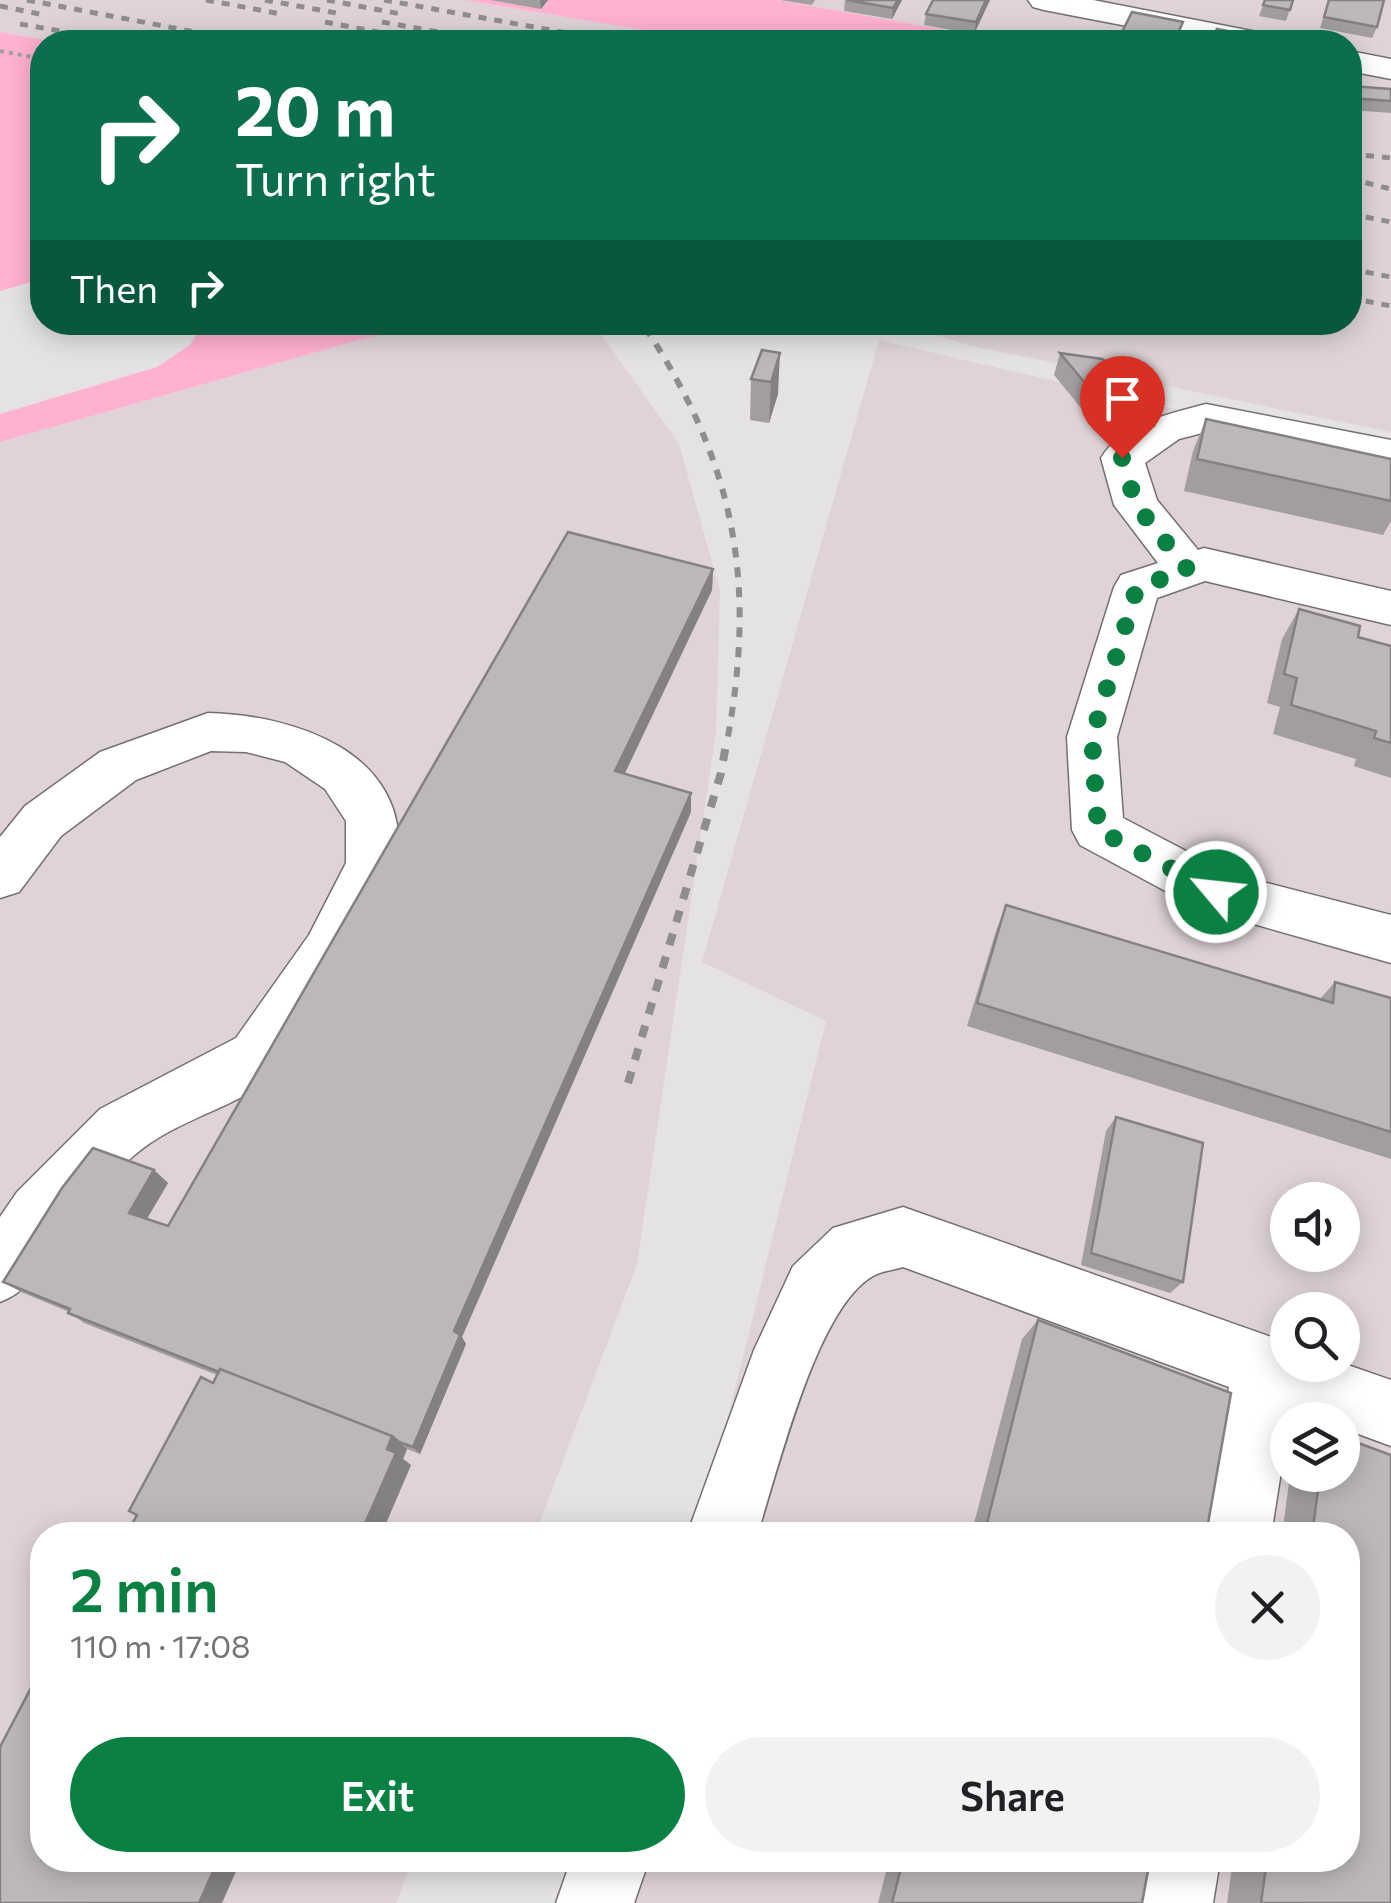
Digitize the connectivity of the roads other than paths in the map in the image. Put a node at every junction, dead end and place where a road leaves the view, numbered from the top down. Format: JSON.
{"nodes":[{"id":1,"x":1044,"y":0,"type":"edge"},
{"id":2,"x":1196,"y":30,"type":"edge"},
{"id":3,"x":1362,"y":63,"type":"edge"},
{"id":4,"x":1391,"y":69,"type":"edge"},
{"id":5,"x":1391,"y":454,"type":"edge"},
{"id":6,"x":1188,"y":570,"type":"junction"},
{"id":7,"x":1391,"y":608,"type":"edge"},
{"id":8,"x":0,"y":876,"type":"edge"},
{"id":9,"x":1391,"y":939,"type":"edge"},
{"id":10,"x":0,"y":1271,"type":"edge"},
{"id":11,"x":1265,"y":1368,"type":"junction"},
{"id":12,"x":1391,"y":1413,"type":"edge"},
{"id":13,"x":727,"y":1522,"type":"edge"},
{"id":14,"x":1238,"y":1522,"type":"edge"},
{"id":15,"x":606,"y":1872,"type":"edge"},
{"id":16,"x":1179,"y":1872,"type":"edge"},
{"id":17,"x":595,"y":1903,"type":"edge"},
{"id":18,"x":1174,"y":1903,"type":"edge"}],
"edges":[{"from":1,"to":2,"type":"lane"},
{"from":3,"to":4,"type":"lane"},
{"from":5,"to":6,"type":"lane"},
{"from":6,"to":7,"type":"lane"},
{"from":6,"to":9,"type":"lane"},
{"from":8,"to":10,"type":"lane"},
{"from":11,"to":12,"type":"lane"},
{"from":11,"to":13,"type":"lane"},
{"from":11,"to":14,"type":"lane"},
{"from":15,"to":17,"type":"lane"},
{"from":16,"to":18,"type":"lane"}]}
